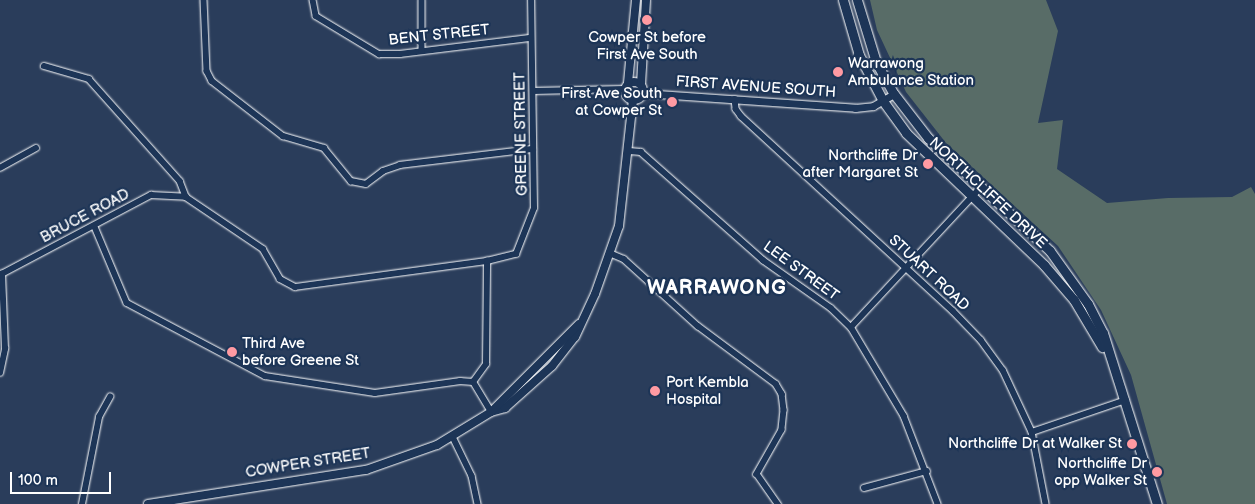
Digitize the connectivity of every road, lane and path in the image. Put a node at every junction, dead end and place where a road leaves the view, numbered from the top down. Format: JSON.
{"nodes":[{"id":1,"x":204,"y":0,"type":"edge"},
{"id":2,"x":313,"y":0,"type":"edge"},
{"id":3,"x":422,"y":0,"type":"edge"},
{"id":4,"x":531,"y":0,"type":"edge"},
{"id":5,"x":636,"y":0,"type":"edge"},
{"id":6,"x":646,"y":0,"type":"edge"},
{"id":7,"x":843,"y":0,"type":"edge"},
{"id":8,"x":857,"y":0,"type":"edge"},
{"id":9,"x":531,"y":38,"type":"junction"},
{"id":10,"x":422,"y":51,"type":"junction"},
{"id":11,"x":44,"y":66,"type":"dead end"},
{"id":12,"x":626,"y":86,"type":"junction"},
{"id":13,"x":642,"y":88,"type":"junction"},
{"id":14,"x":532,"y":91,"type":"junction"},
{"id":15,"x":894,"y":94,"type":"junction"},
{"id":16,"x":633,"y":100,"type":"junction"},
{"id":17,"x":735,"y":100,"type":"junction"},
{"id":18,"x":883,"y":101,"type":"junction"},
{"id":19,"x":36,"y":148,"type":"dead end"},
{"id":20,"x":533,"y":150,"type":"junction"},
{"id":21,"x":629,"y":151,"type":"junction"},
{"id":22,"x":0,"y":168,"type":"edge"},
{"id":23,"x":980,"y":188,"type":"junction"},
{"id":24,"x":971,"y":196,"type":"junction"},
{"id":25,"x":186,"y":197,"type":"junction"},
{"id":26,"x":95,"y":227,"type":"junction"},
{"id":27,"x":612,"y":254,"type":"junction"},
{"id":28,"x":487,"y":260,"type":"junction"},
{"id":29,"x":907,"y":269,"type":"junction"},
{"id":30,"x":1,"y":275,"type":"edge"},
{"id":31,"x":579,"y":324,"type":"junction"},
{"id":32,"x":851,"y":327,"type":"junction"},
{"id":33,"x":557,"y":345,"type":"junction"},
{"id":34,"x":552,"y":366,"type":"junction"},
{"id":35,"x":0,"y":374,"type":"edge"},
{"id":36,"x":528,"y":377,"type":"junction"},
{"id":37,"x":474,"y":382,"type":"junction"},
{"id":38,"x":110,"y":397,"type":"dead end"},
{"id":39,"x":1126,"y":400,"type":"junction"},
{"id":40,"x":490,"y":412,"type":"junction"},
{"id":41,"x":1032,"y":432,"type":"junction"},
{"id":42,"x":453,"y":437,"type":"junction"},
{"id":43,"x":927,"y":471,"type":"junction"},
{"id":44,"x":864,"y":488,"type":"dead end"},
{"id":45,"x":186,"y":500,"type":"edge"},
{"id":46,"x":82,"y":504,"type":"edge"},
{"id":47,"x":148,"y":504,"type":"edge"},
{"id":48,"x":478,"y":504,"type":"edge"},
{"id":49,"x":778,"y":504,"type":"edge"},
{"id":50,"x":938,"y":504,"type":"edge"},
{"id":51,"x":1046,"y":504,"type":"edge"},
{"id":52,"x":1158,"y":504,"type":"edge"}],
"edges":[{"from":1,"to":20,"type":"street"},
{"from":2,"to":10,"type":"street","name":"BENT STREET"},
{"from":3,"to":10,"type":"street"},
{"from":4,"to":9,"type":"street","name":"GREENE STREET"},
{"from":5,"to":12,"type":"main road"},
{"from":6,"to":13,"type":"main road"},
{"from":7,"to":18,"type":"main road","name":"NORTHCLIFFE DRIVE"},
{"from":8,"to":15,"type":"main road","name":"NORTHCLIFFE DRIVE"},
{"from":9,"to":10,"type":"street","name":"BENT STREET"},
{"from":9,"to":14,"type":"street","name":"GREENE STREET"},
{"from":11,"to":25,"type":"street"},
{"from":12,"to":13,"type":"main road"},
{"from":12,"to":14,"type":"street"},
{"from":12,"to":16,"type":"main road"},
{"from":13,"to":16,"type":"main road"},
{"from":13,"to":17,"type":"street","name":"FIRST AVENUE SOUTH"},
{"from":14,"to":20,"type":"street","name":"GREENE STREET"},
{"from":15,"to":18,"type":"street","name":"FIRST AVENUE SOUTH"},
{"from":15,"to":23,"type":"main road","name":"NORTHCLIFFE DRIVE"},
{"from":16,"to":21,"type":"main road","name":"COWPER STREET"},
{"from":17,"to":18,"type":"street","name":"FIRST AVENUE SOUTH"},
{"from":17,"to":29,"type":"street","name":"STUART ROAD"},
{"from":18,"to":24,"type":"main road","name":"NORTHCLIFFE DRIVE"},
{"from":19,"to":22,"type":"street"},
{"from":20,"to":28,"type":"street","name":"GREENE STREET"},
{"from":21,"to":27,"type":"main road","name":"COWPER STREET"},
{"from":21,"to":32,"type":"street","name":"LEE STREET"},
{"from":23,"to":24,"type":"street"},
{"from":23,"to":39,"type":"main road","name":"NORTHCLIFFE DRIVE"},
{"from":24,"to":29,"type":"street"},
{"from":24,"to":39,"type":"main road","name":"NORTHCLIFFE DRIVE"},
{"from":25,"to":26,"type":"street","name":"BRUCE ROAD"},
{"from":25,"to":28,"type":"street"},
{"from":26,"to":30,"type":"street","name":"BRUCE ROAD"},
{"from":26,"to":37,"type":"street"},
{"from":27,"to":31,"type":"main road","name":"COWPER STREET"},
{"from":27,"to":49,"type":"street"},
{"from":28,"to":37,"type":"street"},
{"from":29,"to":32,"type":"street"},
{"from":29,"to":41,"type":"street","name":"STUART ROAD"},
{"from":30,"to":35,"type":"street"},
{"from":31,"to":33,"type":"main road","name":"COWPER STREET"},
{"from":31,"to":34,"type":"main road","name":"COWPER STREET"},
{"from":32,"to":43,"type":"street","name":"LEE STREET"},
{"from":33,"to":34,"type":"main road"},
{"from":33,"to":36,"type":"main road","name":"COWPER STREET"},
{"from":34,"to":36,"type":"main road"},
{"from":34,"to":40,"type":"main road","name":"COWPER STREET"},
{"from":36,"to":40,"type":"main road","name":"COWPER STREET"},
{"from":37,"to":40,"type":"street"},
{"from":38,"to":46,"type":"street"},
{"from":39,"to":41,"type":"street"},
{"from":39,"to":52,"type":"main road","name":"NORTHCLIFFE DRIVE"},
{"from":40,"to":42,"type":"main road","name":"COWPER STREET"},
{"from":41,"to":51,"type":"street","name":"STUART ROAD"},
{"from":42,"to":45,"type":"main road","name":"COWPER STREET"},
{"from":42,"to":48,"type":"street"},
{"from":43,"to":44,"type":"street"},
{"from":43,"to":50,"type":"street","name":"LEE STREET"},
{"from":45,"to":47,"type":"main road","name":"COWPER STREET"}]}
